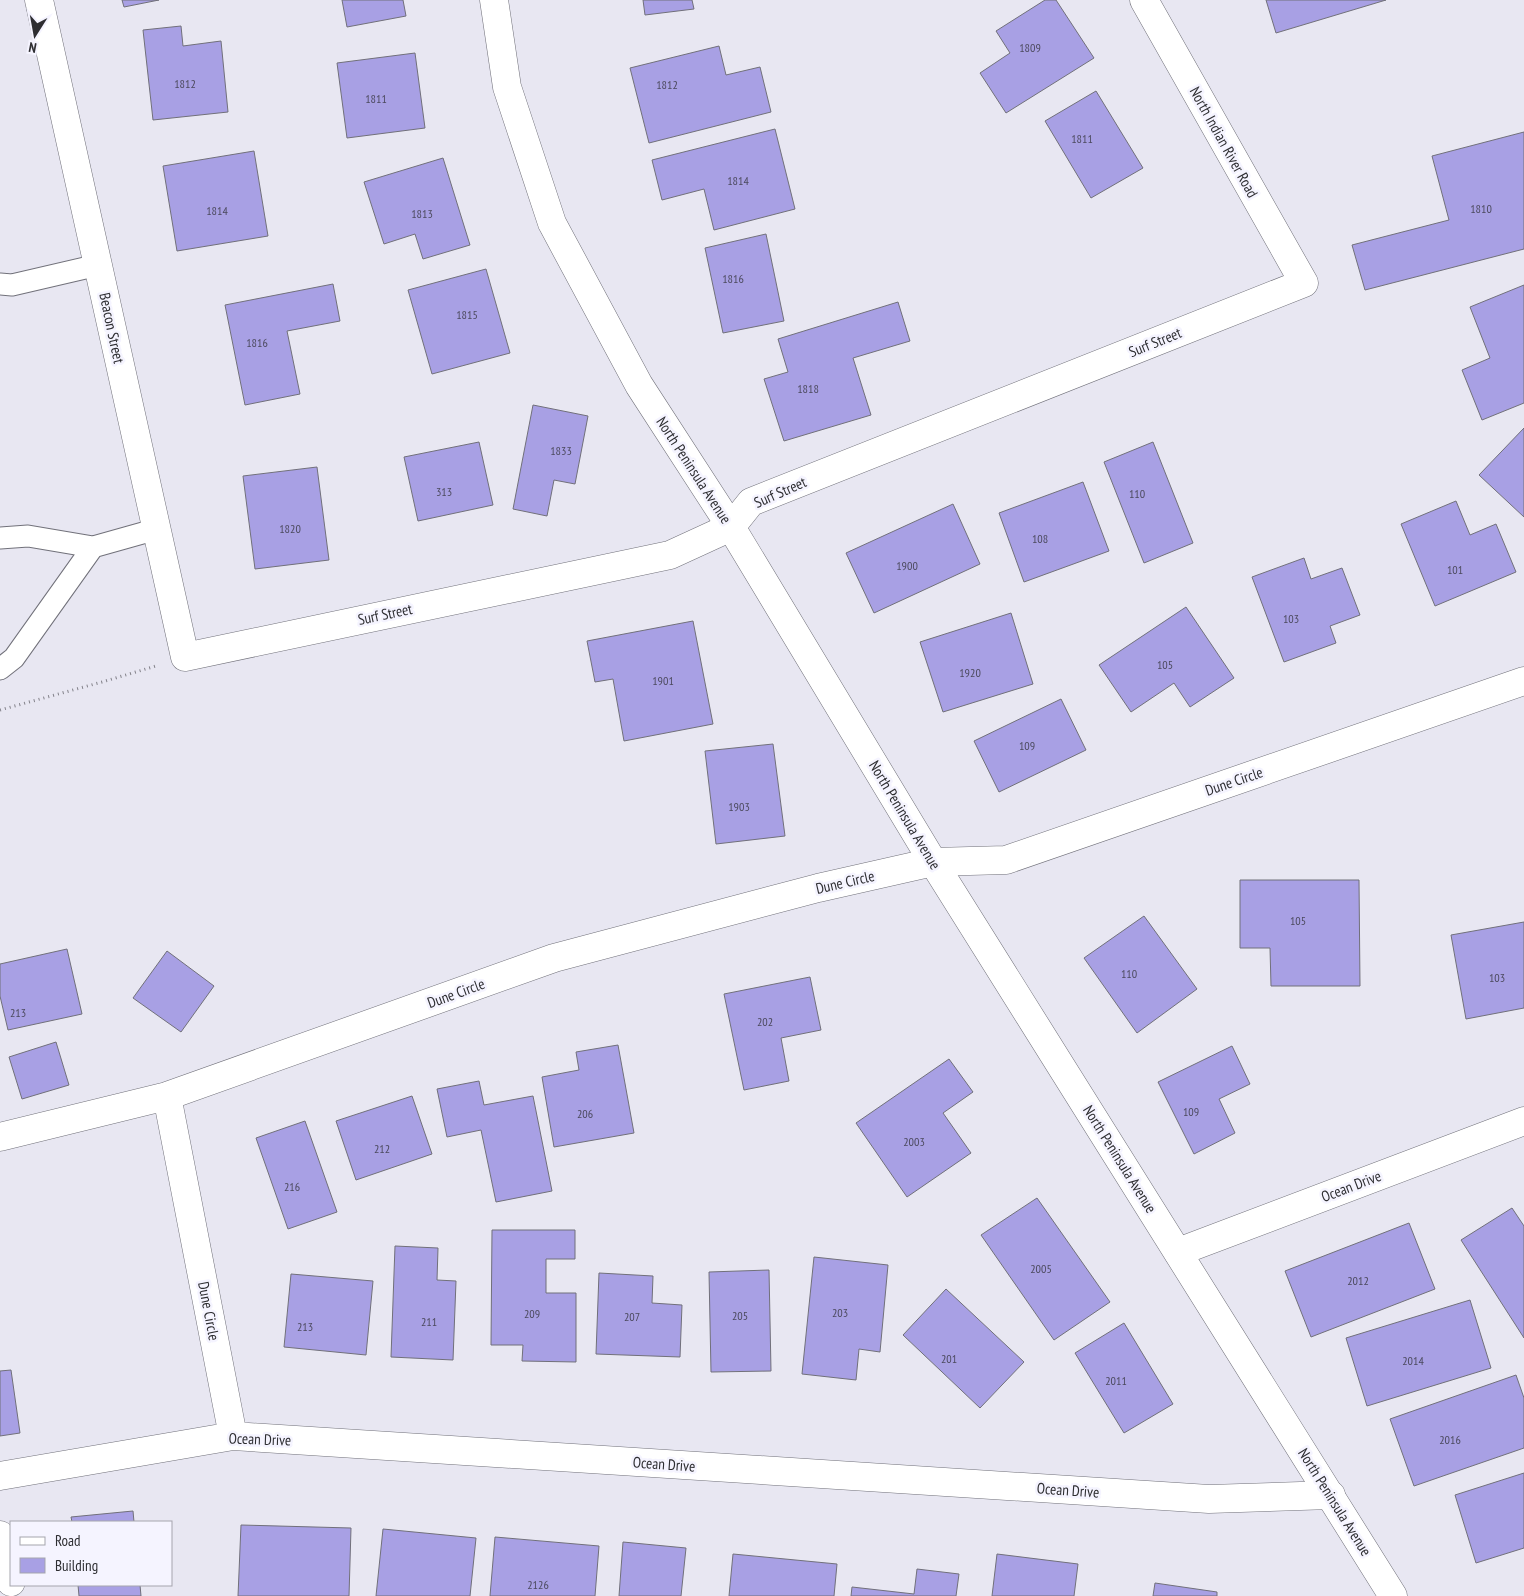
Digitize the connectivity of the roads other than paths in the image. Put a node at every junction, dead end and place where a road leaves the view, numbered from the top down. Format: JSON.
{"nodes":[{"id":1,"x":39,"y":0,"type":"edge"},
{"id":2,"x":494,"y":0,"type":"edge"},
{"id":3,"x":1144,"y":0,"type":"edge"},
{"id":4,"x":98,"y":265,"type":"junction"},
{"id":5,"x":0,"y":284,"type":"edge"},
{"id":6,"x":1304,"y":284,"type":"joint"},
{"id":7,"x":731,"y":527,"type":"junction"},
{"id":8,"x":156,"y":529,"type":"junction"},
{"id":9,"x":0,"y":538,"type":"edge"},
{"id":10,"x":93,"y":547,"type":"junction"},
{"id":11,"x":185,"y":656,"type":"joint"},
{"id":12,"x":0,"y":670,"type":"edge"},
{"id":13,"x":1524,"y":681,"type":"edge"},
{"id":14,"x":933,"y":862,"type":"junction"},
{"id":15,"x":167,"y":1096,"type":"junction"},
{"id":16,"x":1524,"y":1121,"type":"edge"},
{"id":17,"x":0,"y":1137,"type":"edge"},
{"id":18,"x":1178,"y":1252,"type":"junction"},
{"id":19,"x":233,"y":1436,"type":"junction"},
{"id":20,"x":0,"y":1476,"type":"edge"},
{"id":21,"x":1331,"y":1495,"type":"junction"},
{"id":22,"x":0,"y":1535,"type":"edge"},
{"id":23,"x":10,"y":1575,"type":"edge"},
{"id":24,"x":1393,"y":1596,"type":"edge"}],
"edges":[{"from":1,"to":4,"type":"street","name":"Beacon Street"},
{"from":2,"to":7,"type":"street","name":"North Peninsula Avenue"},
{"from":3,"to":6,"type":"street","name":"North Indian River Road"},
{"from":4,"to":5,"type":"lane"},
{"from":4,"to":8,"type":"street","name":"Beacon Street"},
{"from":6,"to":7,"type":"street","name":"Surf Street"},
{"from":7,"to":11,"type":"street","name":"Surf Street"},
{"from":7,"to":14,"type":"street","name":"North Peninsula Avenue"},
{"from":8,"to":10,"type":"lane"},
{"from":8,"to":11,"type":"street","name":"Beacon Street"},
{"from":9,"to":10,"type":"lane"},
{"from":10,"to":12,"type":"lane"},
{"from":13,"to":14,"type":"street","name":"Dune Circle"},
{"from":14,"to":15,"type":"street","name":"Dune Circle"},
{"from":14,"to":18,"type":"street","name":"North Peninsula Avenue"},
{"from":15,"to":17,"type":"street","name":"Dune Circle"},
{"from":15,"to":19,"type":"street","name":"Dune Circle"},
{"from":16,"to":18,"type":"street","name":"Ocean Drive"},
{"from":18,"to":21,"type":"street","name":"North Peninsula Avenue"},
{"from":19,"to":20,"type":"street","name":"Ocean Drive"},
{"from":19,"to":21,"type":"street","name":"Ocean Drive"},
{"from":21,"to":24,"type":"street","name":"North Peninsula Avenue"},
{"from":22,"to":23,"type":"street"}]}
